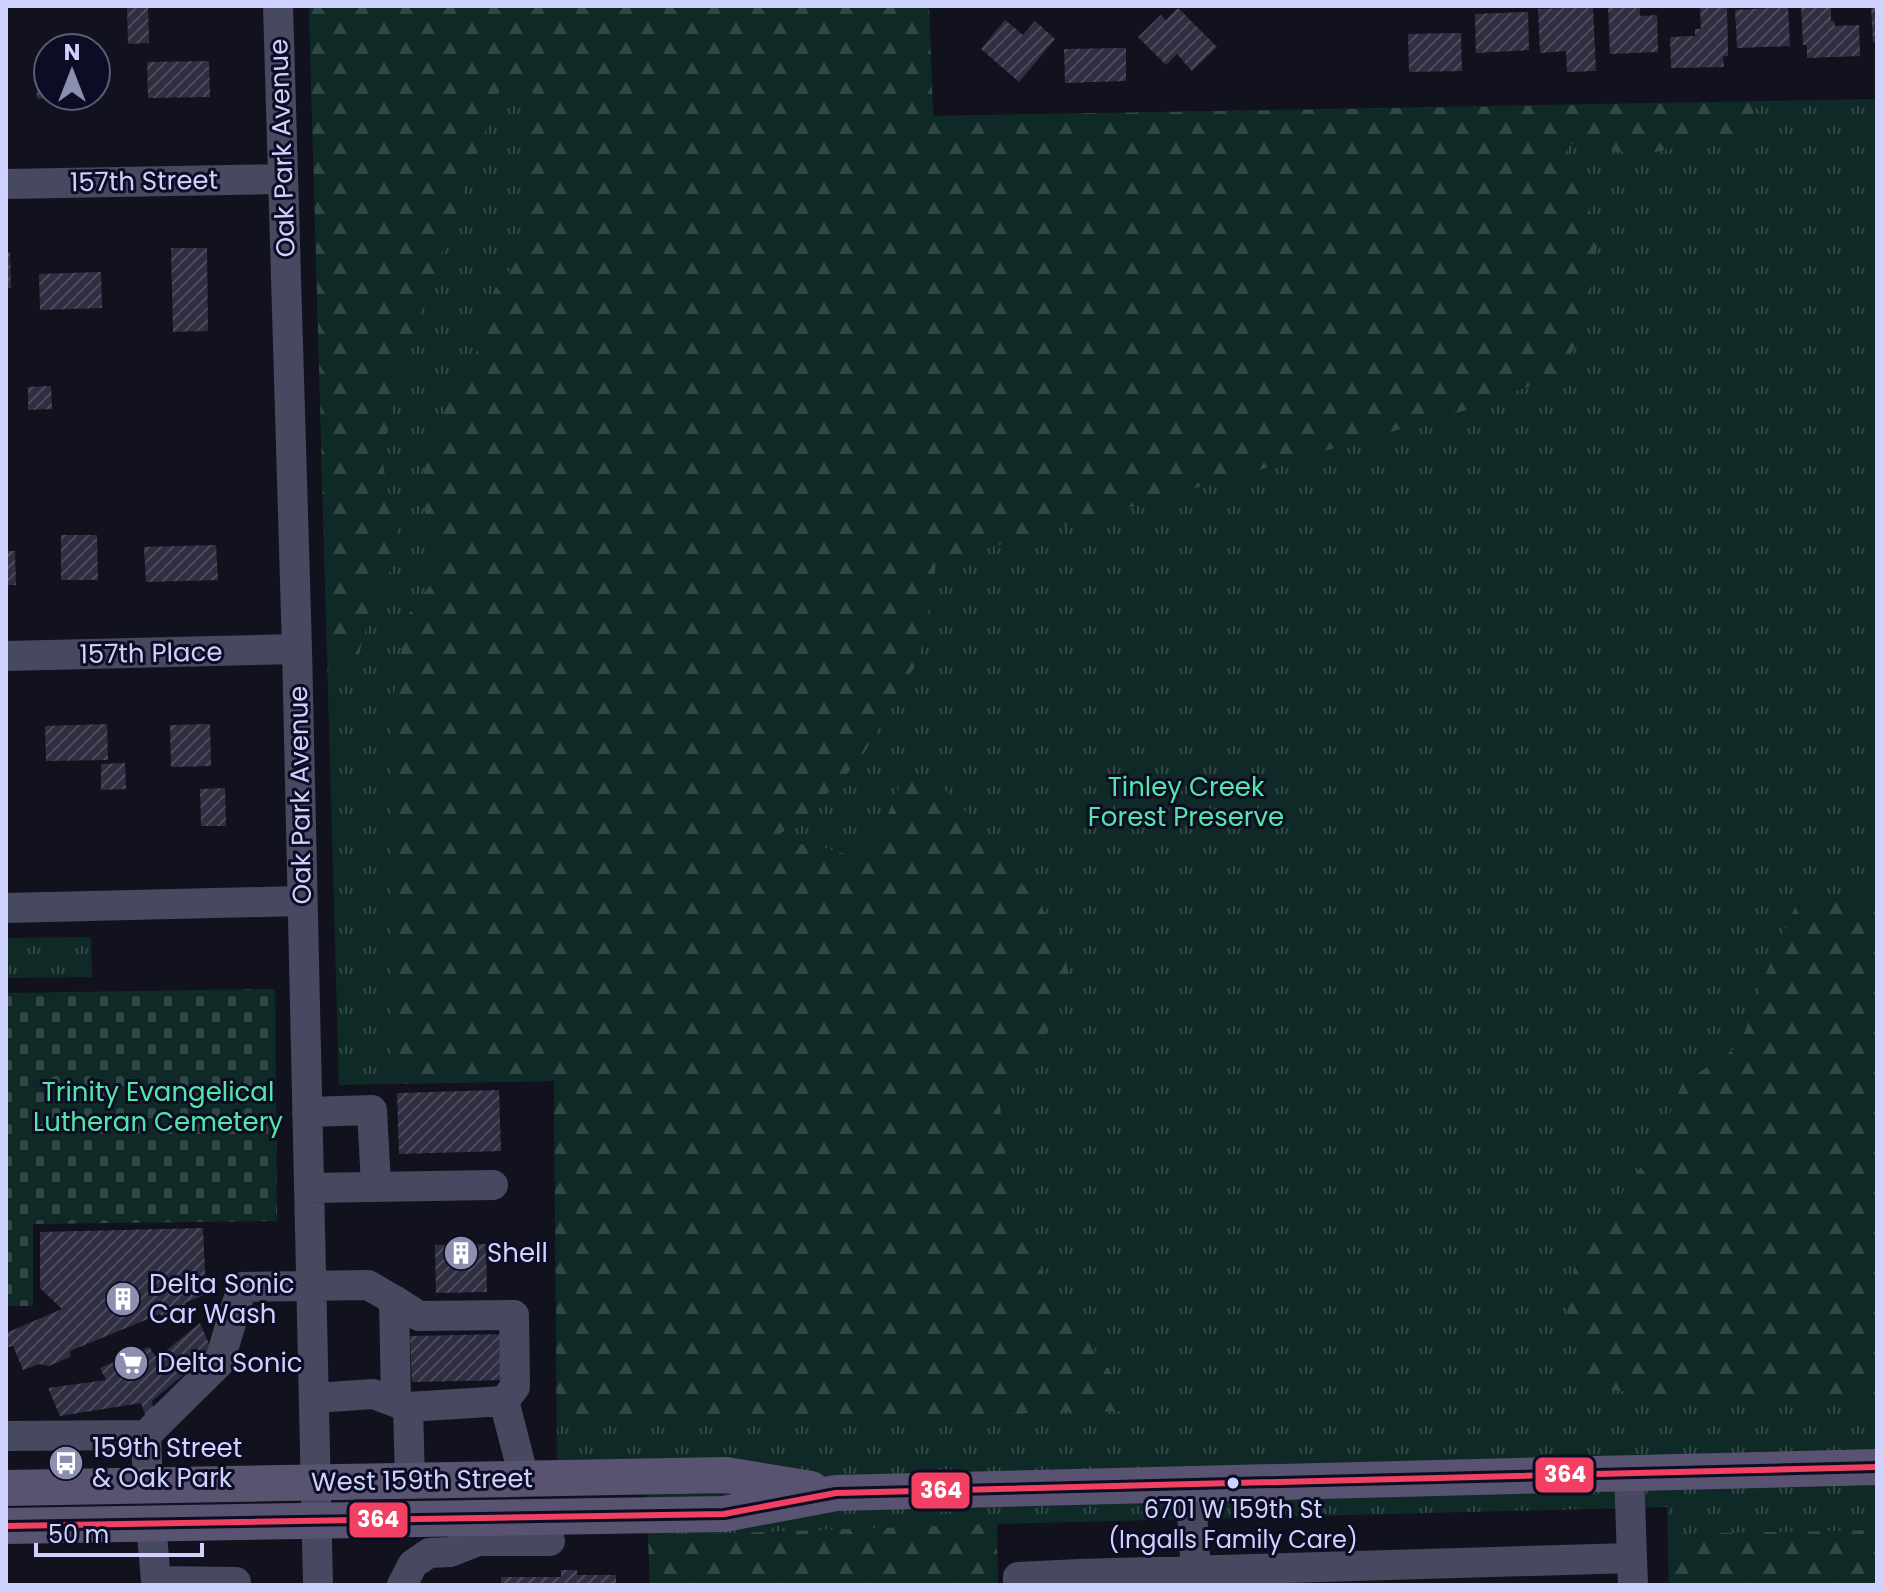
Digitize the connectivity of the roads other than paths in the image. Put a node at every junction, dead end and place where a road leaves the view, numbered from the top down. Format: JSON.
{"nodes":[{"id":1,"x":278,"y":6,"type":"edge"},
{"id":2,"x":282,"y":179,"type":"junction"},
{"id":3,"x":6,"y":184,"type":"edge"},
{"id":4,"x":297,"y":649,"type":"junction"},
{"id":5,"x":6,"y":656,"type":"edge"},
{"id":6,"x":302,"y":901,"type":"junction"},
{"id":7,"x":6,"y":908,"type":"edge"},
{"id":8,"x":307,"y":1112,"type":"junction"},
{"id":9,"x":376,"y":1185,"type":"junction"},
{"id":10,"x":493,"y":1185,"type":"dead end"},
{"id":11,"x":309,"y":1188,"type":"junction"},
{"id":12,"x":311,"y":1287,"type":"junction"},
{"id":13,"x":394,"y":1300,"type":"junction"},
{"id":14,"x":315,"y":1398,"type":"junction"},
{"id":15,"x":504,"y":1401,"type":"junction"},
{"id":16,"x":402,"y":1405,"type":"junction"},
{"id":17,"x":146,"y":1435,"type":"junction"},
{"id":18,"x":6,"y":1436,"type":"edge"},
{"id":19,"x":1877,"y":1467,"type":"edge"},
{"id":20,"x":1629,"y":1473,"type":"junction"},
{"id":21,"x":524,"y":1478,"type":"junction"},
{"id":22,"x":410,"y":1480,"type":"junction"},
{"id":23,"x":317,"y":1481,"type":"junction"},
{"id":24,"x":1190,"y":1484,"type":"junction"},
{"id":25,"x":148,"y":1486,"type":"junction"},
{"id":26,"x":6,"y":1488,"type":"edge"},
{"id":27,"x":836,"y":1493,"type":"junction"},
{"id":28,"x":317,"y":1520,"type":"junction"},
{"id":29,"x":151,"y":1523,"type":"junction"},
{"id":30,"x":6,"y":1526,"type":"edge"},
{"id":31,"x":469,"y":1537,"type":"junction"},
{"id":32,"x":550,"y":1541,"type":"dead end"},
{"id":33,"x":1633,"y":1572,"type":"edge"},
{"id":34,"x":1582,"y":1573,"type":"edge"},
{"id":35,"x":1298,"y":1576,"type":"edge"},
{"id":36,"x":1202,"y":1578,"type":"edge"},
{"id":37,"x":1079,"y":1580,"type":"edge"},
{"id":38,"x":236,"y":1585,"type":"edge"},
{"id":39,"x":318,"y":1585,"type":"edge"},
{"id":40,"x":402,"y":1585,"type":"edge"},
{"id":41,"x":1018,"y":1585,"type":"edge"}],
"edges":[{"from":1,"to":2,"type":"street","name":"Oak Park Avenue"},
{"from":2,"to":3,"type":"street","name":"157th Street"},
{"from":2,"to":4,"type":"street","name":"Oak Park Avenue"},
{"from":4,"to":5,"type":"street","name":"157th Place"},
{"from":4,"to":6,"type":"street","name":"Oak Park Avenue"},
{"from":6,"to":7,"type":"street"},
{"from":6,"to":8,"type":"street","name":"Oak Park Avenue"},
{"from":8,"to":9,"type":"street"},
{"from":8,"to":11,"type":"street","name":"Oak Park Avenue"},
{"from":9,"to":10,"type":"street"},
{"from":9,"to":11,"type":"street"},
{"from":11,"to":12,"type":"street","name":"Oak Park Avenue"},
{"from":12,"to":13,"type":"street"},
{"from":12,"to":14,"type":"street","name":"Oak Park Avenue"},
{"from":12,"to":17,"type":"street"},
{"from":13,"to":15,"type":"street"},
{"from":13,"to":16,"type":"street"},
{"from":14,"to":16,"type":"street"},
{"from":14,"to":23,"type":"street","name":"Oak Park Avenue"},
{"from":15,"to":16,"type":"street"},
{"from":15,"to":21,"type":"street"},
{"from":16,"to":22,"type":"street"},
{"from":17,"to":18,"type":"street"},
{"from":17,"to":25,"type":"street"},
{"from":19,"to":20,"type":"main road","name":"West 159th Street"},
{"from":20,"to":24,"type":"main road","name":"West 159th Street"},
{"from":20,"to":33,"type":"street"},
{"from":21,"to":22,"type":"main road","name":"West 159th Street"},
{"from":21,"to":27,"type":"main road","name":"West 159th Street"},
{"from":22,"to":23,"type":"main road","name":"West 159th Street"},
{"from":23,"to":25,"type":"main road","name":"West 159th Street"},
{"from":23,"to":28,"type":"street","name":"Oak Park Avenue"},
{"from":24,"to":27,"type":"main road","name":"West 159th Street"},
{"from":24,"to":36,"type":"street"},
{"from":25,"to":26,"type":"main road","name":"West 159th Street"},
{"from":27,"to":31,"type":"main road","name":"West 159th Street"},
{"from":28,"to":29,"type":"main road","name":"West 159th Street"},
{"from":28,"to":31,"type":"main road","name":"West 159th Street"},
{"from":28,"to":39,"type":"street","name":"Oak Park Avenue"},
{"from":29,"to":30,"type":"main road","name":"West 159th Street"},
{"from":29,"to":38,"type":"street"},
{"from":31,"to":32,"type":"street"},
{"from":31,"to":40,"type":"street"},
{"from":33,"to":34,"type":"street"},
{"from":34,"to":35,"type":"street"},
{"from":35,"to":36,"type":"street"},
{"from":36,"to":37,"type":"street"},
{"from":37,"to":41,"type":"street"}]}
